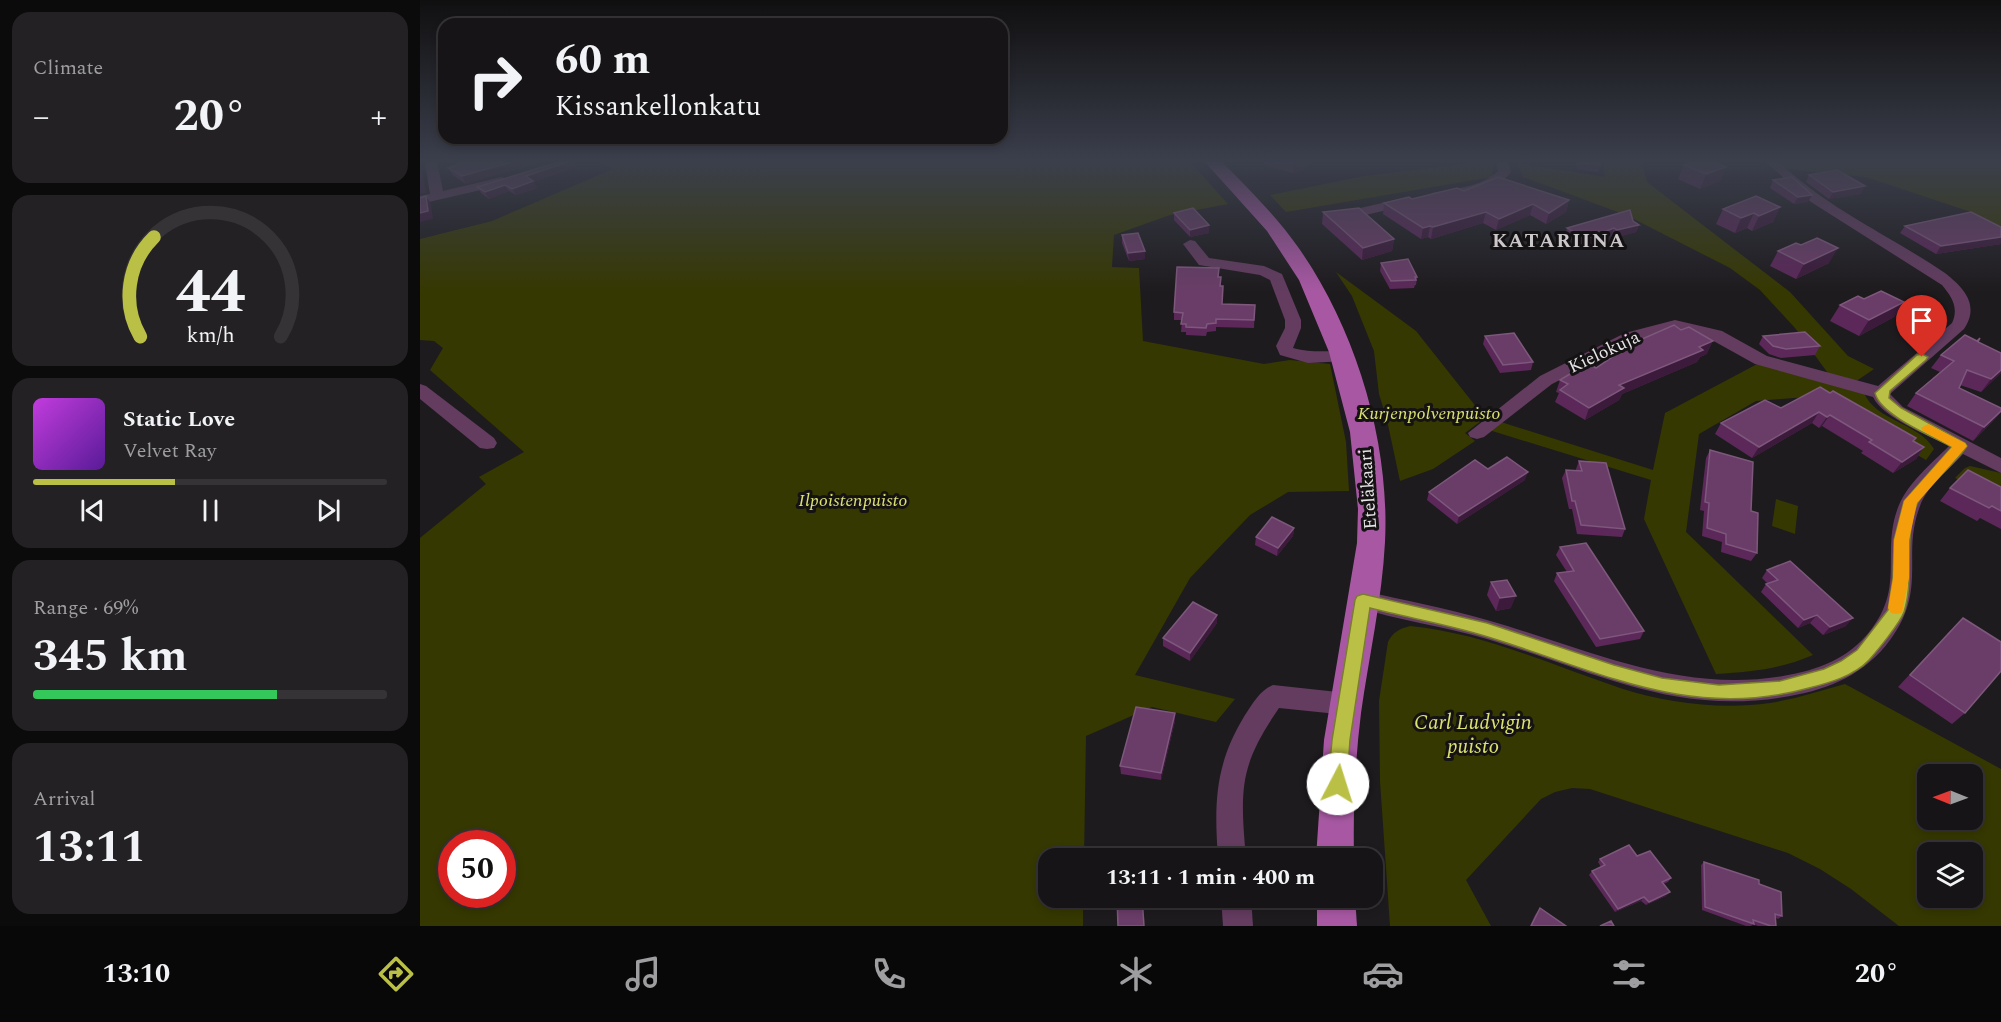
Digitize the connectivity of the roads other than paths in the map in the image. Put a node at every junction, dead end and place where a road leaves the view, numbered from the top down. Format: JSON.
{"nodes":[{"id":1,"x":1254,"y":205,"type":"edge"},
{"id":2,"x":1394,"y":205,"type":"edge"},
{"id":3,"x":1824,"y":205,"type":"edge"},
{"id":4,"x":1361,"y":212,"type":"edge"},
{"id":5,"x":1190,"y":244,"type":"dead end"},
{"id":6,"x":1341,"y":357,"type":"junction"},
{"id":7,"x":420,"y":390,"type":"edge"},
{"id":8,"x":1881,"y":393,"type":"junction"},
{"id":9,"x":1478,"y":433,"type":"dead end"},
{"id":10,"x":487,"y":443,"type":"dead end"},
{"id":11,"x":1960,"y":446,"type":"junction"},
{"id":12,"x":2001,"y":466,"type":"edge"},
{"id":13,"x":1363,"y":600,"type":"junction"},
{"id":14,"x":1347,"y":704,"type":"junction"},
{"id":15,"x":1231,"y":848,"type":"edge"},
{"id":16,"x":1335,"y":848,"type":"edge"},
{"id":17,"x":1237,"y":908,"type":"edge"},
{"id":18,"x":1336,"y":908,"type":"edge"},
{"id":19,"x":1238,"y":926,"type":"edge"},
{"id":20,"x":1337,"y":926,"type":"edge"}],
"edges":[{"from":1,"to":6,"type":"main road","name":"Eteläkaari"},
{"from":2,"to":4,"type":"street"},
{"from":3,"to":8,"type":"street"},
{"from":5,"to":6,"type":"street"},
{"from":6,"to":13,"type":"main road","name":"Eteläkaari"},
{"from":7,"to":10,"type":"street"},
{"from":8,"to":9,"type":"street","name":"Kielokuja"},
{"from":8,"to":11,"type":"street"},
{"from":11,"to":12,"type":"street"},
{"from":11,"to":13,"type":"street"},
{"from":13,"to":14,"type":"main road","name":"Eteläkaari"},
{"from":14,"to":15,"type":"street"},
{"from":14,"to":16,"type":"main road","name":"Eteläkaari"},
{"from":17,"to":19,"type":"street"},
{"from":18,"to":20,"type":"main road"}]}
